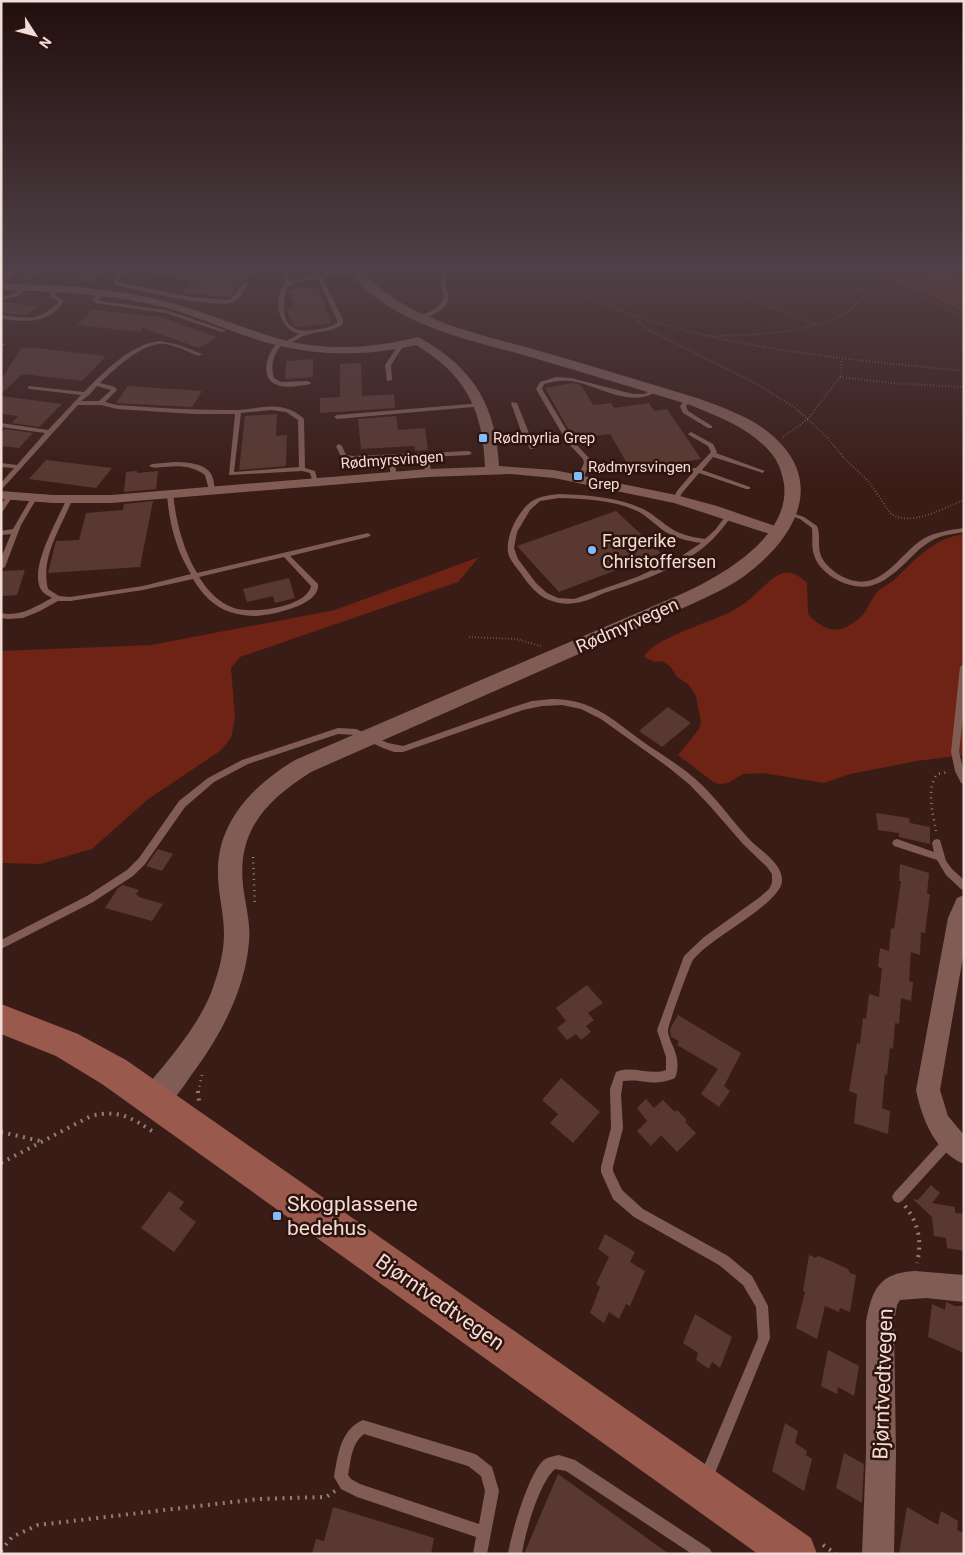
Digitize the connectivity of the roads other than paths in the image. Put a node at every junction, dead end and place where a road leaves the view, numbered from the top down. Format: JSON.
{"nodes":[{"id":1,"x":270,"y":340,"type":"edge"},
{"id":2,"x":290,"y":340,"type":"edge"},
{"id":3,"x":486,"y":340,"type":"edge"},
{"id":4,"x":418,"y":341,"type":"joint"},
{"id":5,"x":282,"y":343,"type":"junction"},
{"id":6,"x":401,"y":345,"type":"junction"},
{"id":7,"x":199,"y":354,"type":"dead end"},
{"id":8,"x":389,"y":380,"type":"dead end"},
{"id":9,"x":308,"y":383,"type":"dead end"},
{"id":10,"x":96,"y":384,"type":"junction"},
{"id":11,"x":30,"y":387,"type":"dead end"},
{"id":12,"x":655,"y":390,"type":"junction"},
{"id":13,"x":87,"y":394,"type":"junction"},
{"id":14,"x":688,"y":400,"type":"junction"},
{"id":15,"x":78,"y":403,"type":"junction"},
{"id":16,"x":101,"y":403,"type":"junction"},
{"id":17,"x":514,"y":403,"type":"dead end"},
{"id":18,"x":482,"y":405,"type":"junction"},
{"id":19,"x":238,"y":412,"type":"junction"},
{"id":20,"x":337,"y":417,"type":"dead end"},
{"id":21,"x":1,"y":425,"type":"edge"},
{"id":22,"x":710,"y":427,"type":"dead end"},
{"id":23,"x":49,"y":432,"type":"junction"},
{"id":24,"x":691,"y":434,"type":"dead end"},
{"id":25,"x":528,"y":438,"type":"junction"},
{"id":26,"x":490,"y":442,"type":"junction"},
{"id":27,"x":339,"y":446,"type":"dead end"},
{"id":28,"x":532,"y":448,"type":"dead end"},
{"id":29,"x":469,"y":453,"type":"dead end"},
{"id":30,"x":712,"y":454,"type":"junction"},
{"id":31,"x":426,"y":456,"type":"junction"},
{"id":32,"x":391,"y":458,"type":"junction"},
{"id":33,"x":1,"y":465,"type":"edge"},
{"id":34,"x":152,"y":466,"type":"dead end"},
{"id":35,"x":19,"y":467,"type":"junction"},
{"id":36,"x":302,"y":469,"type":"junction"},
{"id":37,"x":492,"y":470,"type":"junction"},
{"id":38,"x":698,"y":470,"type":"junction"},
{"id":39,"x":652,"y":471,"type":"dead end"},
{"id":40,"x":762,"y":471,"type":"dead end"},
{"id":41,"x":428,"y":473,"type":"junction"},
{"id":42,"x":394,"y":476,"type":"junction"},
{"id":43,"x":580,"y":479,"type":"junction"},
{"id":44,"x":315,"y":482,"type":"junction"},
{"id":45,"x":748,"y":488,"type":"dead end"},
{"id":46,"x":212,"y":490,"type":"junction"},
{"id":47,"x":4,"y":492,"type":"edge"},
{"id":48,"x":170,"y":494,"type":"junction"},
{"id":49,"x":34,"y":498,"type":"junction"},
{"id":50,"x":676,"y":499,"type":"junction"},
{"id":51,"x":69,"y":500,"type":"junction"},
{"id":52,"x":1,"y":510,"type":"edge"},
{"id":53,"x":730,"y":514,"type":"junction"},
{"id":54,"x":785,"y":523,"type":"junction"},
{"id":55,"x":964,"y":530,"type":"edge"},
{"id":56,"x":15,"y":532,"type":"junction"},
{"id":57,"x":1,"y":533,"type":"edge"},
{"id":58,"x":368,"y":535,"type":"dead end"},
{"id":59,"x":708,"y":541,"type":"junction"},
{"id":60,"x":286,"y":555,"type":"junction"},
{"id":61,"x":1,"y":567,"type":"edge"},
{"id":62,"x":195,"y":576,"type":"junction"},
{"id":63,"x":57,"y":598,"type":"junction"},
{"id":64,"x":1,"y":615,"type":"edge"},
{"id":65,"x":964,"y":667,"type":"edge"},
{"id":66,"x":368,"y":737,"type":"junction"},
{"id":67,"x":964,"y":781,"type":"edge"},
{"id":68,"x":897,"y":843,"type":"dead end"},
{"id":69,"x":937,"y":843,"type":"road end"},
{"id":70,"x":938,"y":857,"type":"junction"},
{"id":71,"x":964,"y":886,"type":"edge"},
{"id":72,"x":964,"y":904,"type":"edge"},
{"id":73,"x":1,"y":945,"type":"edge"},
{"id":74,"x":1,"y":1019,"type":"edge"},
{"id":75,"x":154,"y":1100,"type":"junction"},
{"id":76,"x":957,"y":1146,"type":"edge"},
{"id":77,"x":898,"y":1197,"type":"road end"},
{"id":78,"x":964,"y":1289,"type":"edge"},
{"id":79,"x":702,"y":1488,"type":"junction"},
{"id":80,"x":484,"y":1533,"type":"junction"},
{"id":81,"x":480,"y":1554,"type":"edge"},
{"id":82,"x":515,"y":1554,"type":"edge"},
{"id":83,"x":705,"y":1554,"type":"edge"},
{"id":84,"x":795,"y":1554,"type":"edge"},
{"id":85,"x":878,"y":1554,"type":"edge"}],
"edges":[{"from":1,"to":5,"type":"street"},
{"from":2,"to":5,"type":"lane"},
{"from":3,"to":12,"type":"street"},
{"from":4,"to":6,"type":"street"},
{"from":4,"to":18,"type":"street"},
{"from":5,"to":6,"type":"street"},
{"from":5,"to":9,"type":"lane"},
{"from":6,"to":8,"type":"lane"},
{"from":7,"to":10,"type":"lane"},
{"from":10,"to":13,"type":"lane"},
{"from":10,"to":16,"type":"lane"},
{"from":11,"to":13,"type":"lane"},
{"from":12,"to":14,"type":"street"},
{"from":12,"to":43,"type":"lane"},
{"from":13,"to":15,"type":"lane"},
{"from":14,"to":22,"type":"lane"},
{"from":14,"to":54,"type":"street"},
{"from":15,"to":16,"type":"lane"},
{"from":15,"to":23,"type":"lane"},
{"from":16,"to":19,"type":"lane"},
{"from":17,"to":25,"type":"lane"},
{"from":18,"to":20,"type":"lane"},
{"from":18,"to":26,"type":"street"},
{"from":19,"to":36,"type":"lane"},
{"from":19,"to":36,"type":"lane"},
{"from":21,"to":23,"type":"lane"},
{"from":23,"to":35,"type":"lane"},
{"from":24,"to":30,"type":"lane"},
{"from":25,"to":26,"type":"lane"},
{"from":25,"to":28,"type":"lane"},
{"from":26,"to":37,"type":"street"},
{"from":27,"to":32,"type":"lane"},
{"from":29,"to":31,"type":"lane"},
{"from":30,"to":38,"type":"lane"},
{"from":30,"to":40,"type":"lane"},
{"from":31,"to":32,"type":"lane"},
{"from":31,"to":41,"type":"lane"},
{"from":32,"to":42,"type":"lane"},
{"from":33,"to":35,"type":"lane"},
{"from":34,"to":46,"type":"lane"},
{"from":35,"to":47,"type":"lane"},
{"from":36,"to":44,"type":"lane"},
{"from":37,"to":41,"type":"street","name":"Rødmyrsvingen"},
{"from":37,"to":43,"type":"street","name":"Rødmyrsvingen"},
{"from":38,"to":39,"type":"lane"},
{"from":38,"to":45,"type":"lane"},
{"from":38,"to":50,"type":"lane"},
{"from":41,"to":42,"type":"street","name":"Rødmyrsvingen"},
{"from":42,"to":44,"type":"street","name":"Rødmyrsvingen"},
{"from":43,"to":50,"type":"street","name":"Rødmyrsvingen"},
{"from":44,"to":46,"type":"street","name":"Rødmyrsvingen"},
{"from":46,"to":48,"type":"street","name":"Rødmyrsvingen"},
{"from":47,"to":49,"type":"street","name":"Rødmyrsvingen"},
{"from":47,"to":52,"type":"lane"},
{"from":48,"to":51,"type":"street","name":"Rødmyrsvingen"},
{"from":48,"to":62,"type":"lane"},
{"from":49,"to":51,"type":"street","name":"Rødmyrsvingen"},
{"from":49,"to":56,"type":"lane"},
{"from":50,"to":53,"type":"street","name":"Rødmyrsvingen"},
{"from":51,"to":63,"type":"lane"},
{"from":53,"to":54,"type":"street","name":"Rødmyrsvingen"},
{"from":53,"to":59,"type":"lane"},
{"from":54,"to":55,"type":"lane"},
{"from":54,"to":66,"type":"street","name":"Rødmyrvegen"},
{"from":56,"to":57,"type":"lane"},
{"from":56,"to":61,"type":"lane"},
{"from":58,"to":60,"type":"lane"},
{"from":59,"to":59,"type":"lane"},
{"from":60,"to":62,"type":"lane"},
{"from":60,"to":62,"type":"lane"},
{"from":62,"to":63,"type":"lane"},
{"from":63,"to":64,"type":"lane"},
{"from":65,"to":67,"type":"lane"},
{"from":66,"to":73,"type":"lane"},
{"from":66,"to":75,"type":"street","name":"Rødmyrvegen"},
{"from":66,"to":79,"type":"lane"},
{"from":68,"to":70,"type":"lane"},
{"from":69,"to":70,"type":"lane"},
{"from":70,"to":71,"type":"lane"},
{"from":72,"to":76,"type":"street"},
{"from":74,"to":75,"type":"main road","name":"Bjørntvedtvegen"},
{"from":75,"to":79,"type":"main road","name":"Bjørntvedtvegen"},
{"from":76,"to":77,"type":"lane"},
{"from":78,"to":85,"type":"street","name":"Bjørntvedtvegen"},
{"from":79,"to":84,"type":"main road","name":"Bjørntvedtvegen"},
{"from":80,"to":80,"type":"lane"},
{"from":80,"to":81,"type":"lane"},
{"from":82,"to":83,"type":"lane"}]}
